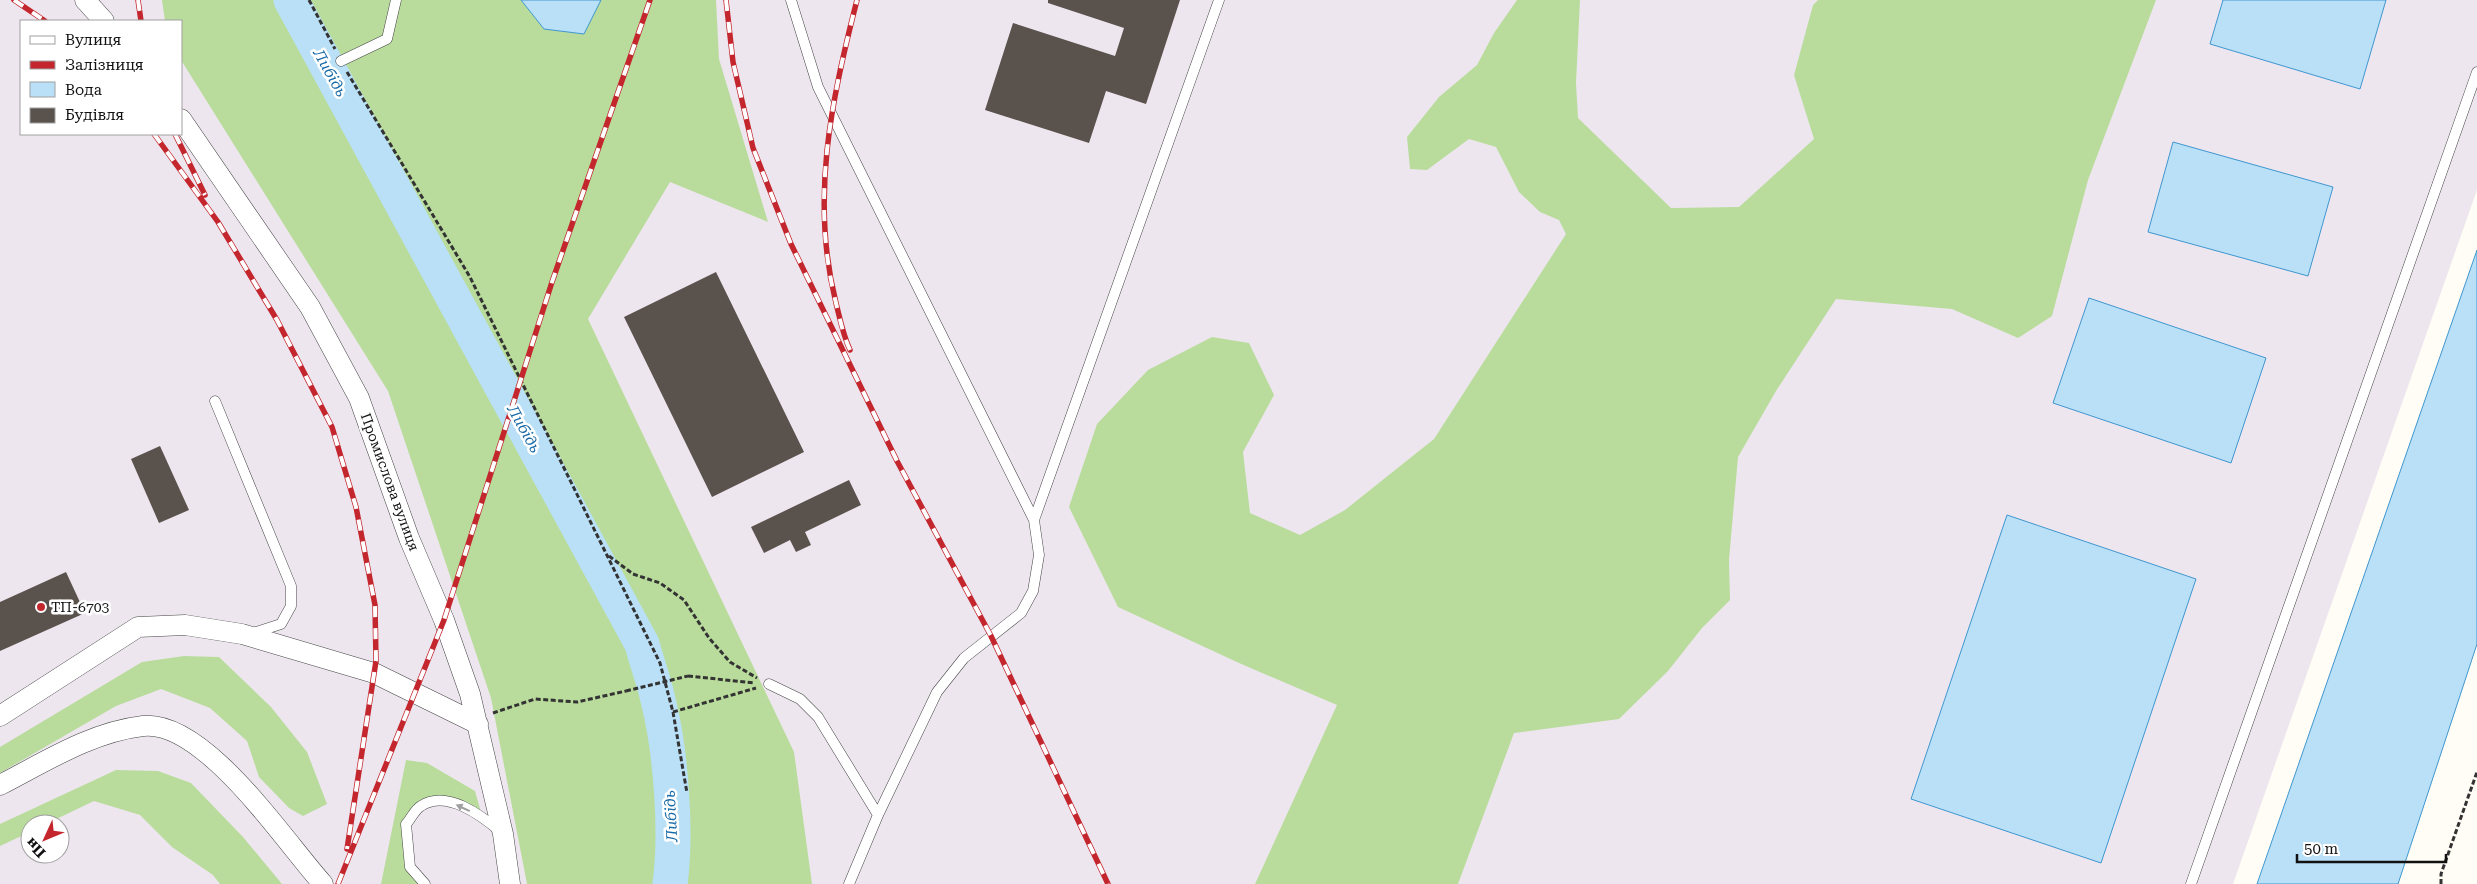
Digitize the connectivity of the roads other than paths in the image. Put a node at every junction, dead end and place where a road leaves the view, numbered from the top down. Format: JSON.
{"nodes":[{"id":1,"x":85,"y":0,"type":"edge"},
{"id":2,"x":396,"y":0,"type":"edge"},
{"id":3,"x":791,"y":0,"type":"edge"},
{"id":4,"x":1219,"y":0,"type":"edge"},
{"id":5,"x":103,"y":20,"type":"edge"},
{"id":6,"x":341,"y":61,"type":"road end"},
{"id":7,"x":2477,"y":72,"type":"edge"},
{"id":8,"x":182,"y":120,"type":"edge"},
{"id":9,"x":215,"y":401,"type":"dead end"},
{"id":10,"x":1034,"y":520,"type":"junction"},
{"id":11,"x":242,"y":634,"type":"junction"},
{"id":12,"x":768,"y":684,"type":"road end"},
{"id":13,"x":0,"y":716,"type":"edge"},
{"id":14,"x":478,"y":721,"type":"junction"},
{"id":15,"x":0,"y":785,"type":"edge"},
{"id":16,"x":878,"y":815,"type":"junction"},
{"id":17,"x":503,"y":834,"type":"junction"},
{"id":18,"x":316,"y":877,"type":"edge"},
{"id":19,"x":425,"y":884,"type":"edge"},
{"id":20,"x":510,"y":884,"type":"edge"},
{"id":21,"x":849,"y":884,"type":"edge"},
{"id":22,"x":2191,"y":884,"type":"edge"}],
"edges":[{"from":1,"to":5,"type":"street"},
{"from":2,"to":6,"type":"lane"},
{"from":3,"to":10,"type":"lane"},
{"from":4,"to":10,"type":"lane"},
{"from":7,"to":22,"type":"lane"},
{"from":8,"to":14,"type":"street","name":"Промислова вулиця"},
{"from":9,"to":11,"type":"lane"},
{"from":10,"to":16,"type":"lane"},
{"from":11,"to":13,"type":"street"},
{"from":11,"to":14,"type":"street"},
{"from":12,"to":16,"type":"lane"},
{"from":14,"to":17,"type":"street","name":"Промислова вулиця"},
{"from":15,"to":18,"type":"street"},
{"from":16,"to":21,"type":"lane"},
{"from":17,"to":19,"type":"lane","one_way":true},
{"from":17,"to":20,"type":"street","name":"Промислова вулиця"}]}
